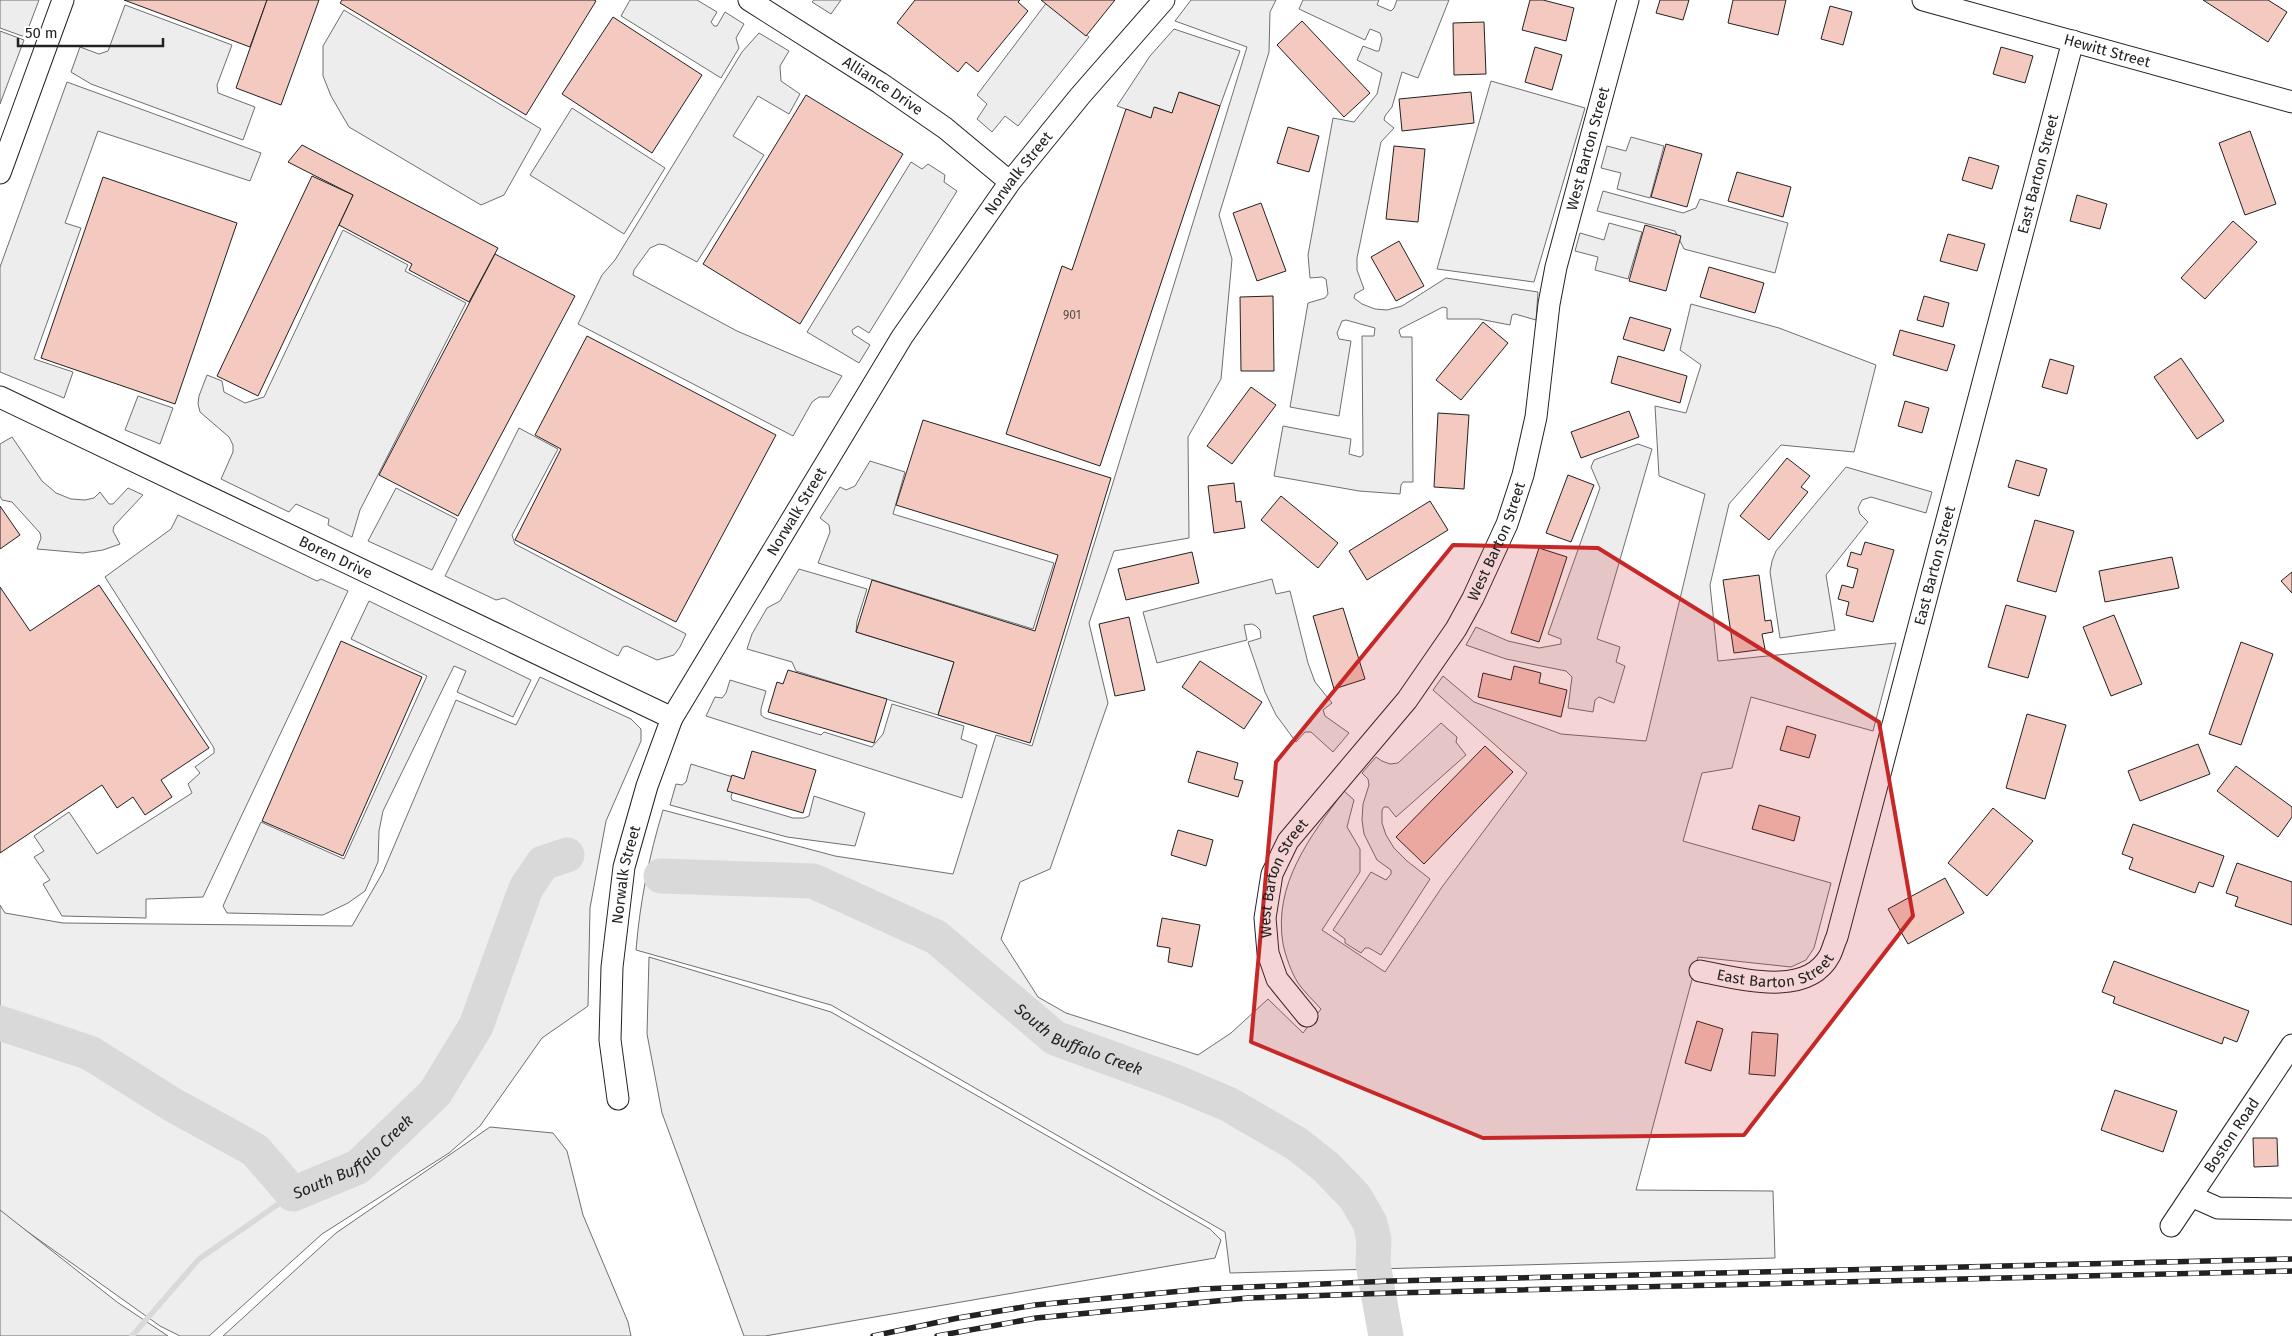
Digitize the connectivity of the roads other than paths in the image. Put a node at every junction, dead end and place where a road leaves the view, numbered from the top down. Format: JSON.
{"nodes":[{"id":1,"x":63,"y":0,"type":"edge"},
{"id":2,"x":749,"y":0,"type":"edge"},
{"id":3,"x":1164,"y":0,"type":"edge"},
{"id":4,"x":1628,"y":0,"type":"edge"},
{"id":5,"x":1923,"y":0,"type":"edge"},
{"id":6,"x":2074,"y":41,"type":"junction"},
{"id":7,"x":2292,"y":102,"type":"edge"},
{"id":8,"x":0,"y":173,"type":"edge"},
{"id":9,"x":1010,"y":182,"type":"junction"},
{"id":10,"x":0,"y":397,"type":"edge"},
{"id":11,"x":672,"y":718,"type":"junction"},
{"id":12,"x":1700,"y":971,"type":"dead end"},
{"id":13,"x":1307,"y":1016,"type":"dead end"},
{"id":14,"x":2292,"y":1046,"type":"edge"},
{"id":15,"x":618,"y":1099,"type":"dead end"},
{"id":16,"x":2191,"y":1196,"type":"junction"},
{"id":17,"x":2292,"y":1209,"type":"edge"},
{"id":18,"x":2171,"y":1226,"type":"dead end"}],
"edges":[{"from":1,"to":8,"type":"street"},
{"from":2,"to":9,"type":"street","name":"Alliance Drive"},
{"from":3,"to":9,"type":"street","name":"Norwalk Street"},
{"from":4,"to":13,"type":"street","name":"West Barton Street"},
{"from":5,"to":6,"type":"street","name":"Hewitt Street"},
{"from":6,"to":7,"type":"street","name":"Hewitt Street"},
{"from":6,"to":12,"type":"street","name":"East Barton Street"},
{"from":9,"to":11,"type":"street","name":"Norwalk Street"},
{"from":10,"to":11,"type":"street","name":"Boren Drive"},
{"from":11,"to":15,"type":"street","name":"Norwalk Street"},
{"from":14,"to":16,"type":"street","name":"Boston Road"},
{"from":16,"to":17,"type":"street"},
{"from":16,"to":18,"type":"street","name":"Boston Road"}]}
